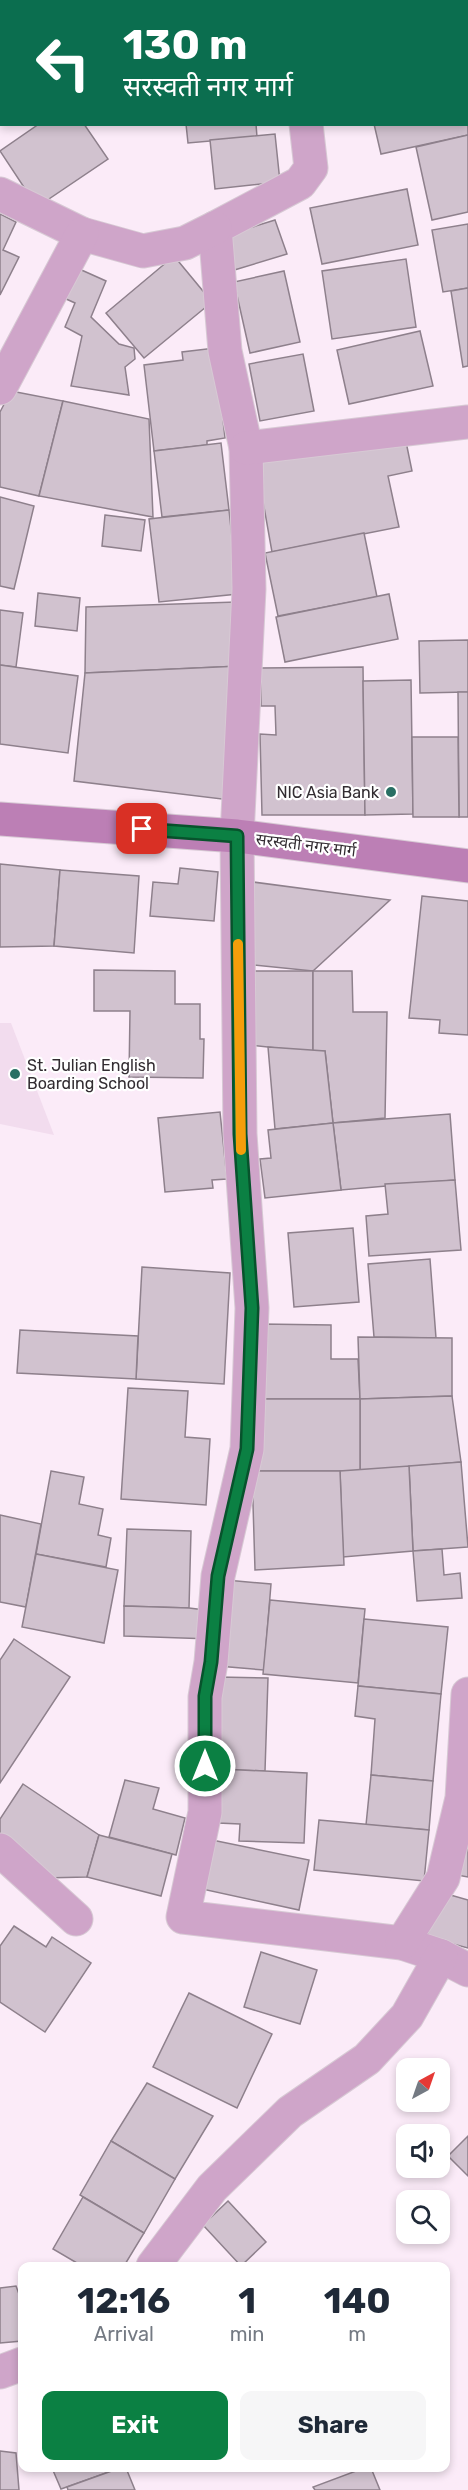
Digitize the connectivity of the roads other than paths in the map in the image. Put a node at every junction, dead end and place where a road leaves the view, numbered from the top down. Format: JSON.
{"nodes":[{"id":1,"x":306,"y":126,"type":"edge"},
{"id":2,"x":0,"y":194,"type":"edge"},
{"id":3,"x":215,"y":228,"type":"junction"},
{"id":4,"x":82,"y":234,"type":"junction"},
{"id":5,"x":0,"y":388,"type":"edge"},
{"id":6,"x":468,"y":422,"type":"edge"},
{"id":7,"x":246,"y":448,"type":"junction"},
{"id":8,"x":0,"y":819,"type":"edge"},
{"id":9,"x":237,"y":836,"type":"junction"},
{"id":10,"x":468,"y":866,"type":"edge"},
{"id":11,"x":468,"y":1694,"type":"edge"},
{"id":12,"x":0,"y":1850,"type":"edge"},
{"id":13,"x":76,"y":1919,"type":"dead end"},
{"id":14,"x":402,"y":1942,"type":"junction"},
{"id":15,"x":454,"y":1963,"type":"edge"},
{"id":16,"x":156,"y":2262,"type":"edge"},
{"id":17,"x":18,"y":2365,"type":"edge"},
{"id":18,"x":0,"y":2372,"type":"edge"}],
"edges":[{"from":1,"to":3,"type":"street"},
{"from":2,"to":4,"type":"street"},
{"from":3,"to":4,"type":"street"},
{"from":3,"to":7,"type":"street"},
{"from":4,"to":5,"type":"street"},
{"from":6,"to":7,"type":"street"},
{"from":7,"to":9,"type":"street"},
{"from":8,"to":9,"type":"main road","name":"सरस्वती नगर मार्ग"},
{"from":9,"to":10,"type":"main road","name":"सरस्वती नगर मार्ग"},
{"from":9,"to":14,"type":"street"},
{"from":11,"to":14,"type":"street"},
{"from":12,"to":13,"type":"street"},
{"from":14,"to":15,"type":"street"},
{"from":15,"to":16,"type":"street"},
{"from":17,"to":18,"type":"street"}]}
